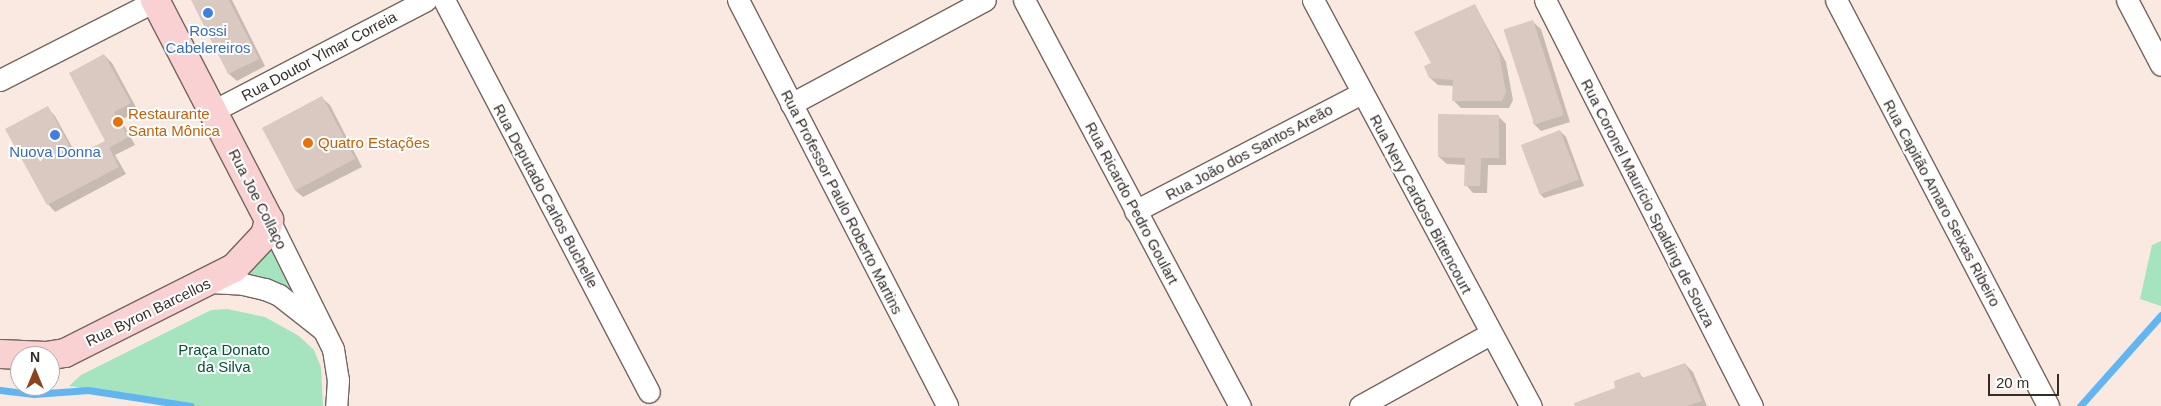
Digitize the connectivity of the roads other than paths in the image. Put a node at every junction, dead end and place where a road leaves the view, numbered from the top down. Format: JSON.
{"nodes":[{"id":1,"x":155,"y":0,"type":"edge"},
{"id":2,"x":426,"y":0,"type":"edge"},
{"id":3,"x":444,"y":0,"type":"edge"},
{"id":4,"x":738,"y":0,"type":"edge"},
{"id":5,"x":985,"y":0,"type":"edge"},
{"id":6,"x":1024,"y":0,"type":"edge"},
{"id":7,"x":1313,"y":0,"type":"edge"},
{"id":8,"x":1545,"y":0,"type":"edge"},
{"id":9,"x":1836,"y":0,"type":"edge"},
{"id":10,"x":2127,"y":0,"type":"edge"},
{"id":11,"x":2161,"y":65,"type":"edge"},
{"id":12,"x":0,"y":80,"type":"edge"},
{"id":13,"x":1362,"y":93,"type":"junction"},
{"id":14,"x":791,"y":104,"type":"junction"},
{"id":15,"x":212,"y":111,"type":"junction"},
{"id":16,"x":1135,"y":211,"type":"junction"},
{"id":17,"x":269,"y":220,"type":"junction"},
{"id":18,"x":210,"y":282,"type":"junction"},
{"id":19,"x":326,"y":332,"type":"junction"},
{"id":20,"x":1490,"y":334,"type":"junction"},
{"id":21,"x":0,"y":354,"type":"edge"},
{"id":22,"x":649,"y":392,"type":"dead end"},
{"id":23,"x":947,"y":405,"type":"dead end"},
{"id":24,"x":336,"y":406,"type":"edge"},
{"id":25,"x":1240,"y":406,"type":"edge"},
{"id":26,"x":1360,"y":406,"type":"edge"},
{"id":27,"x":1531,"y":406,"type":"edge"},
{"id":28,"x":1752,"y":406,"type":"edge"},
{"id":29,"x":2048,"y":406,"type":"edge"}],
"edges":[{"from":1,"to":12,"type":"street"},
{"from":1,"to":15,"type":"main road","name":"Rua Joe Collaço"},
{"from":2,"to":15,"type":"street","name":"Rua Doutor Ylmar Correia"},
{"from":3,"to":22,"type":"street","name":"Rua Deputado Carlos Buchelle"},
{"from":4,"to":14,"type":"street","name":"Rua Professor Paulo Roberto Martins"},
{"from":5,"to":14,"type":"street"},
{"from":6,"to":16,"type":"street","name":"Rua Ricardo Pedro Goulart"},
{"from":7,"to":13,"type":"street","name":"Rua Nery Cardoso Bittencourt"},
{"from":8,"to":28,"type":"street","name":"Rua Coronel Maurício Spalding de Souza"},
{"from":9,"to":29,"type":"street","name":"Rua Capitão Amaro Seixas Ribeiro"},
{"from":10,"to":11,"type":"street"},
{"from":13,"to":16,"type":"street","name":"Rua João dos Santos Areão"},
{"from":13,"to":20,"type":"street","name":"Rua Nery Cardoso Bittencourt"},
{"from":14,"to":23,"type":"street","name":"Rua Professor Paulo Roberto Martins"},
{"from":15,"to":17,"type":"main road","name":"Rua Joe Collaço"},
{"from":16,"to":25,"type":"street","name":"Rua Ricardo Pedro Goulart"},
{"from":17,"to":18,"type":"main road","name":"Rua Byron Barcellos"},
{"from":17,"to":19,"type":"street","name":"Rua Joe Collaço"},
{"from":18,"to":19,"type":"street"},
{"from":18,"to":21,"type":"main road","name":"Rua Byron Barcellos"},
{"from":19,"to":24,"type":"street","name":"Rua Joe Collaço"},
{"from":20,"to":26,"type":"street"},
{"from":20,"to":27,"type":"street","name":"Rua Nery Cardoso Bittencourt"}]}
